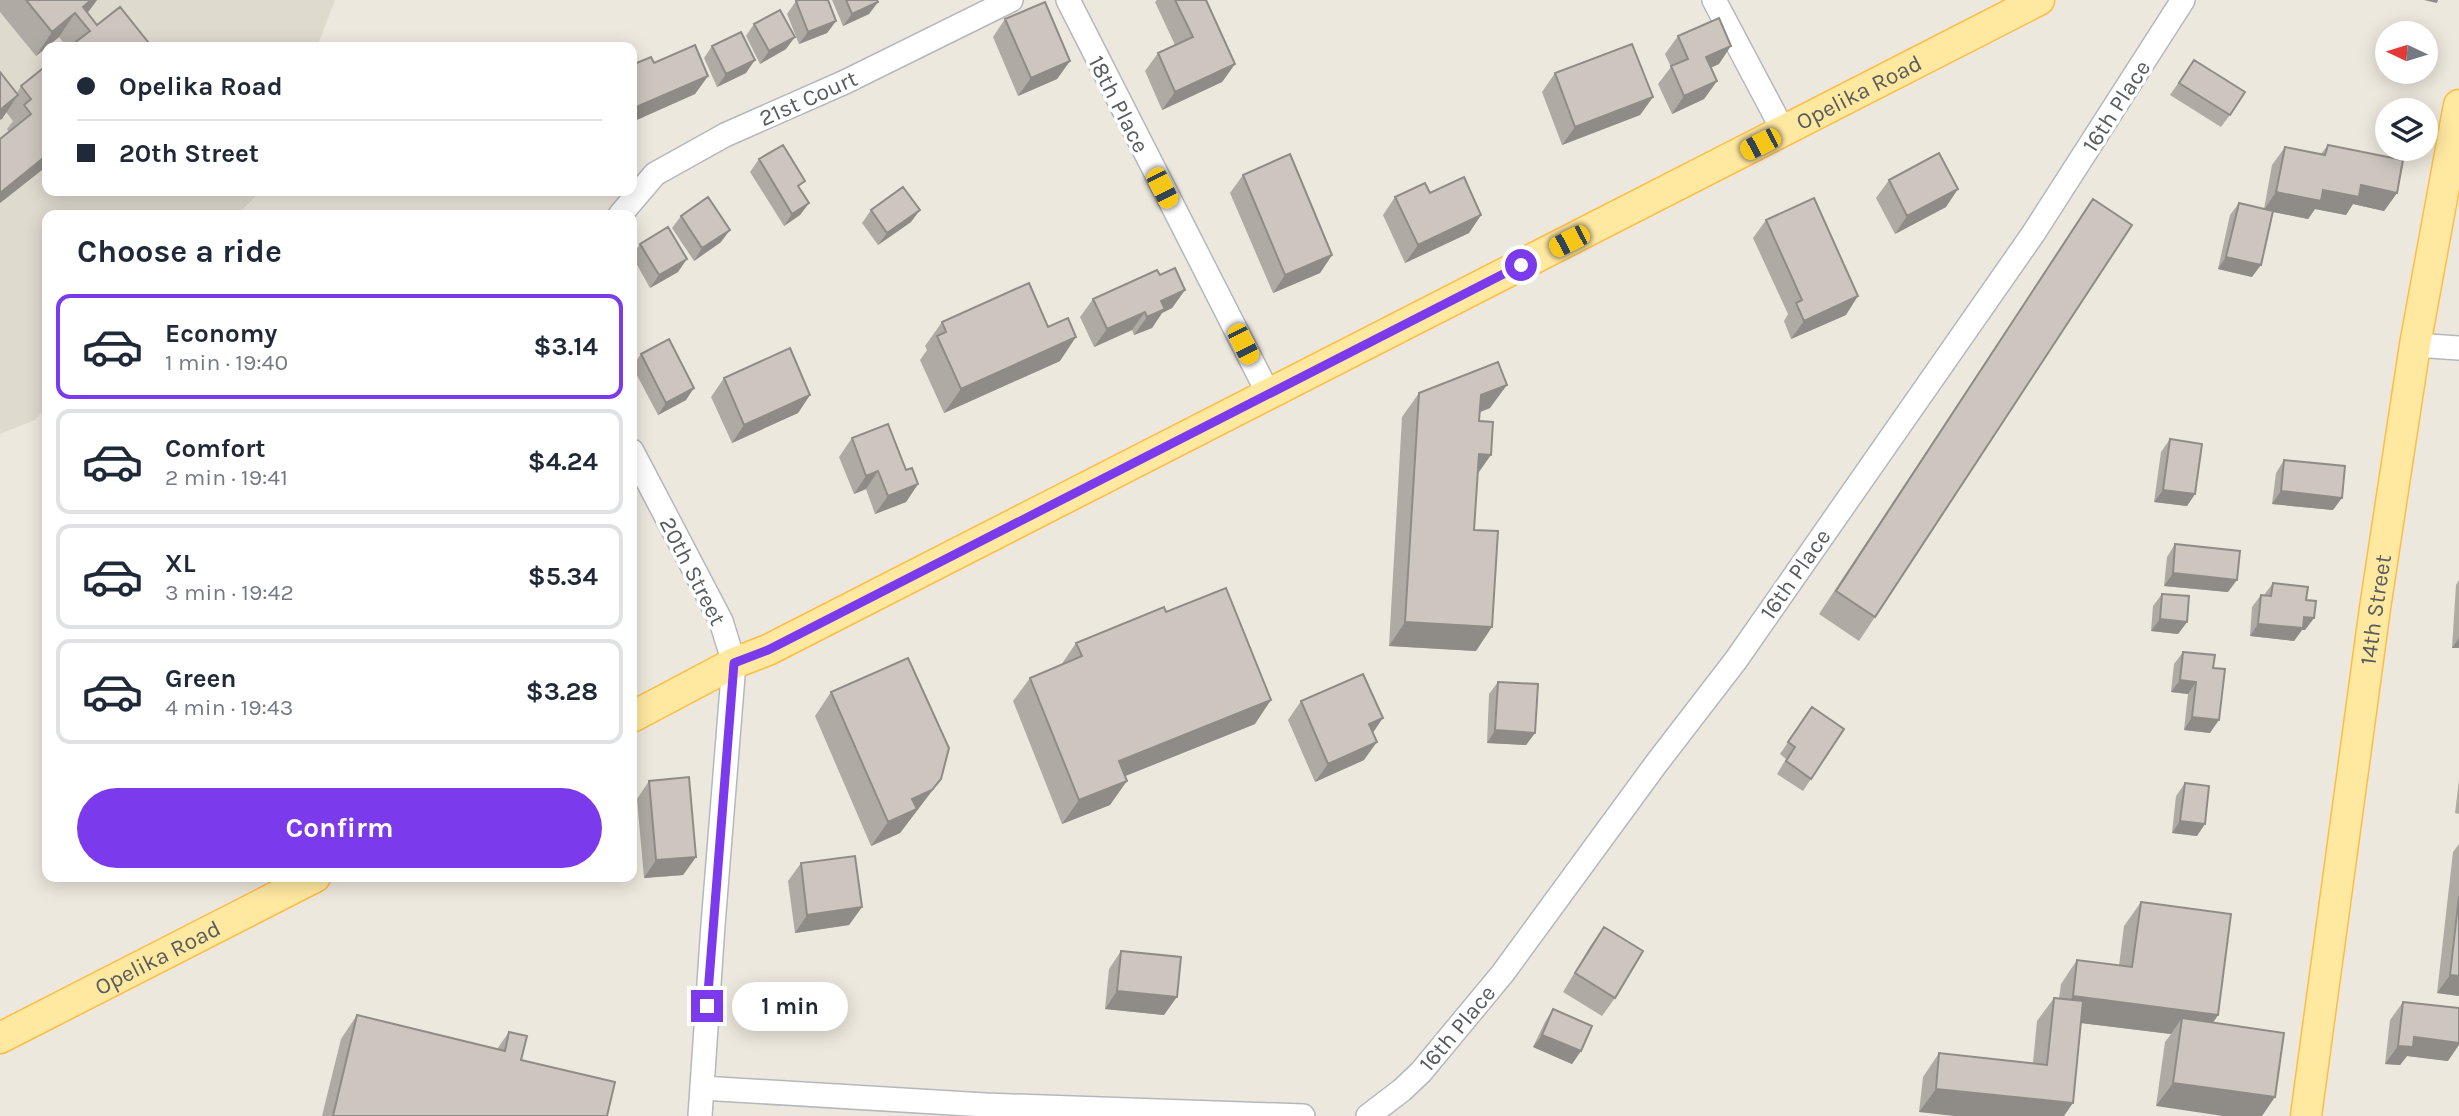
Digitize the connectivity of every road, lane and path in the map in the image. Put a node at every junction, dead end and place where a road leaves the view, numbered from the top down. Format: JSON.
{"nodes":[{"id":1,"x":1011,"y":0,"type":"edge"},
{"id":2,"x":1068,"y":0,"type":"edge"},
{"id":3,"x":1714,"y":0,"type":"edge"},
{"id":4,"x":2039,"y":0,"type":"edge"},
{"id":5,"x":2183,"y":0,"type":"edge"},
{"id":6,"x":2459,"y":105,"type":"edge"},
{"id":7,"x":1784,"y":132,"type":"junction"},
{"id":8,"x":637,"y":194,"type":"edge"},
{"id":9,"x":636,"y":196,"type":"edge"},
{"id":10,"x":624,"y":210,"type":"edge"},
{"id":11,"x":2415,"y":345,"type":"junction"},
{"id":12,"x":2459,"y":348,"type":"edge"},
{"id":13,"x":1268,"y":393,"type":"junction"},
{"id":14,"x":637,"y":461,"type":"edge"},
{"id":15,"x":734,"y":663,"type":"junction"},
{"id":16,"x":637,"y":714,"type":"edge"},
{"id":17,"x":305,"y":882,"type":"edge"},
{"id":18,"x":0,"y":1038,"type":"edge"},
{"id":19,"x":702,"y":1088,"type":"junction"},
{"id":20,"x":700,"y":1116,"type":"edge"},
{"id":21,"x":1303,"y":1116,"type":"edge"},
{"id":22,"x":1368,"y":1116,"type":"edge"},
{"id":23,"x":2306,"y":1116,"type":"edge"}],
"edges":[{"from":1,"to":8,"type":"street","name":"21st Court"},
{"from":2,"to":13,"type":"street","name":"18th Place"},
{"from":3,"to":7,"type":"street"},
{"from":4,"to":7,"type":"main road","name":"Opelika Road"},
{"from":5,"to":22,"type":"street","name":"16th Place"},
{"from":6,"to":11,"type":"main road","name":"14th Street"},
{"from":7,"to":13,"type":"main road","name":"Opelika Road"},
{"from":9,"to":10,"type":"street","name":"21st Court"},
{"from":11,"to":12,"type":"street"},
{"from":11,"to":23,"type":"main road","name":"14th Street"},
{"from":13,"to":15,"type":"main road","name":"Opelika Road"},
{"from":14,"to":15,"type":"street","name":"20th Street"},
{"from":15,"to":16,"type":"main road","name":"Opelika Road"},
{"from":15,"to":19,"type":"street","name":"20th Street"},
{"from":17,"to":18,"type":"main road","name":"Opelika Road"},
{"from":19,"to":20,"type":"street","name":"20th Street"},
{"from":19,"to":21,"type":"street"}]}
